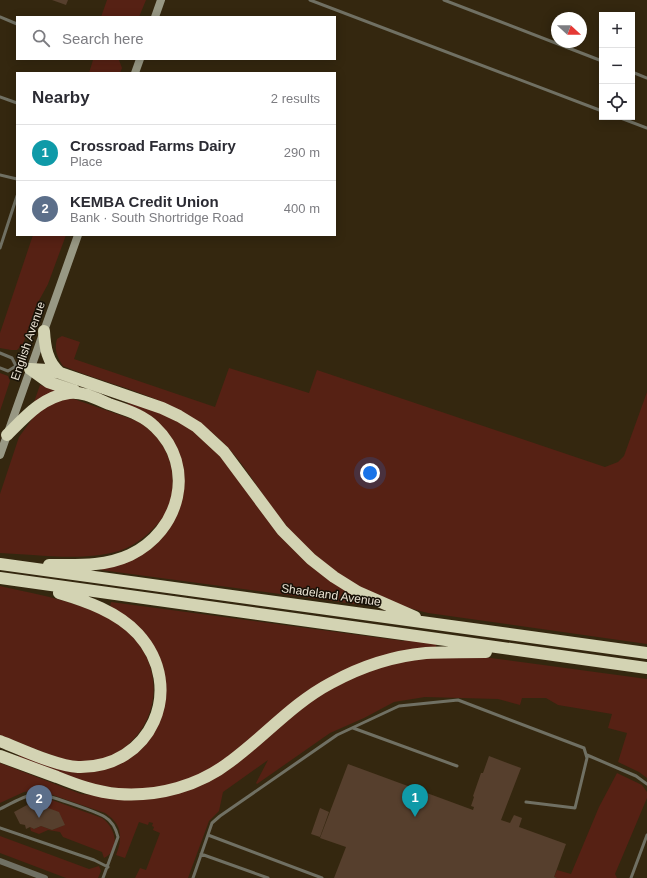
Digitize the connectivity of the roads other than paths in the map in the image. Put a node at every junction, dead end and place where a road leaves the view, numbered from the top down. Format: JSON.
{"nodes":[{"id":1,"x":161,"y":0,"type":"edge"},
{"id":2,"x":310,"y":0,"type":"edge"},
{"id":3,"x":444,"y":0,"type":"edge"},
{"id":4,"x":155,"y":16,"type":"edge"},
{"id":5,"x":0,"y":17,"type":"edge"},
{"id":6,"x":16,"y":24,"type":"edge"},
{"id":7,"x":599,"y":59,"type":"edge"},
{"id":8,"x":140,"y":60,"type":"edge"},
{"id":9,"x":135,"y":72,"type":"edge"},
{"id":10,"x":635,"y":73,"type":"edge"},
{"id":11,"x":647,"y":78,"type":"edge"},
{"id":12,"x":0,"y":97,"type":"edge"},
{"id":13,"x":16,"y":103,"type":"edge"},
{"id":14,"x":599,"y":110,"type":"edge"},
{"id":15,"x":626,"y":120,"type":"edge"},
{"id":16,"x":647,"y":128,"type":"edge"},
{"id":17,"x":0,"y":175,"type":"edge"},
{"id":18,"x":16,"y":179,"type":"edge"},
{"id":19,"x":16,"y":199,"type":"edge"},
{"id":20,"x":78,"y":236,"type":"edge"},
{"id":21,"x":0,"y":248,"type":"edge"},
{"id":22,"x":44,"y":331,"type":"junction"},
{"id":23,"x":0,"y":354,"type":"edge"},
{"id":24,"x":16,"y":366,"type":"junction"},
{"id":25,"x":0,"y":368,"type":"edge"},
{"id":26,"x":30,"y":369,"type":"junction"},
{"id":27,"x":60,"y":373,"type":"junction"},
{"id":28,"x":76,"y":392,"type":"junction"},
{"id":29,"x":7,"y":435,"type":"junction"},
{"id":30,"x":0,"y":455,"type":"edge"},
{"id":31,"x":5,"y":565,"type":"edge"},
{"id":32,"x":0,"y":578,"type":"edge"},
{"id":33,"x":19,"y":581,"type":"junction"},
{"id":34,"x":427,"y":622,"type":"junction"},
{"id":35,"x":528,"y":652,"type":"junction"},
{"id":36,"x":647,"y":653,"type":"edge"},
{"id":37,"x":647,"y":668,"type":"edge"},
{"id":38,"x":353,"y":728,"type":"junction"},
{"id":39,"x":0,"y":741,"type":"edge"},
{"id":40,"x":587,"y":755,"type":"junction"},
{"id":41,"x":0,"y":756,"type":"edge"},
{"id":42,"x":457,"y":766,"type":"dead end"},
{"id":43,"x":647,"y":784,"type":"edge"},
{"id":44,"x":526,"y":802,"type":"dead end"},
{"id":45,"x":0,"y":809,"type":"edge"},
{"id":46,"x":0,"y":828,"type":"edge"},
{"id":47,"x":208,"y":835,"type":"junction"},
{"id":48,"x":647,"y":835,"type":"edge"},
{"id":49,"x":201,"y":854,"type":"junction"},
{"id":50,"x":0,"y":861,"type":"edge"},
{"id":51,"x":108,"y":867,"type":"junction"},
{"id":52,"x":45,"y":878,"type":"edge"},
{"id":53,"x":103,"y":878,"type":"edge"},
{"id":54,"x":192,"y":878,"type":"edge"},
{"id":55,"x":268,"y":878,"type":"edge"},
{"id":56,"x":322,"y":878,"type":"edge"},
{"id":57,"x":631,"y":878,"type":"edge"}],
"edges":[{"from":1,"to":4,"type":"street"},
{"from":2,"to":14,"type":"lane"},
{"from":3,"to":7,"type":"lane"},
{"from":5,"to":6,"type":"lane"},
{"from":8,"to":9,"type":"street"},
{"from":10,"to":11,"type":"lane"},
{"from":12,"to":13,"type":"lane"},
{"from":15,"to":16,"type":"lane"},
{"from":17,"to":18,"type":"lane"},
{"from":19,"to":21,"type":"lane"},
{"from":20,"to":22,"type":"street","name":"English Avenue"},
{"from":22,"to":26,"type":"street","name":"English Avenue"},
{"from":22,"to":27,"type":"highway"},
{"from":23,"to":24,"type":"lane"},
{"from":24,"to":25,"type":"lane"},
{"from":24,"to":26,"type":"lane"},
{"from":26,"to":27,"type":"highway"},
{"from":26,"to":28,"type":"highway"},
{"from":26,"to":29,"type":"street","name":"English Avenue"},
{"from":27,"to":34,"type":"highway"},
{"from":28,"to":29,"type":"highway"},
{"from":28,"to":31,"type":"highway"},
{"from":29,"to":30,"type":"street","name":"English Avenue"},
{"from":31,"to":34,"type":"highway","name":"Shadeland Avenue"},
{"from":32,"to":33,"type":"highway"},
{"from":33,"to":35,"type":"highway"},
{"from":33,"to":39,"type":"highway"},
{"from":34,"to":36,"type":"highway","name":"Shadeland Avenue"},
{"from":35,"to":37,"type":"highway"},
{"from":35,"to":41,"type":"highway"},
{"from":38,"to":40,"type":"lane"},
{"from":38,"to":42,"type":"lane"},
{"from":38,"to":47,"type":"lane"},
{"from":40,"to":43,"type":"lane"},
{"from":40,"to":44,"type":"lane"},
{"from":45,"to":51,"type":"lane"},
{"from":46,"to":51,"type":"lane"},
{"from":47,"to":49,"type":"lane"},
{"from":47,"to":56,"type":"lane"},
{"from":48,"to":57,"type":"lane"},
{"from":49,"to":54,"type":"lane"},
{"from":49,"to":55,"type":"lane"},
{"from":50,"to":52,"type":"street"},
{"from":51,"to":53,"type":"lane"}]}
